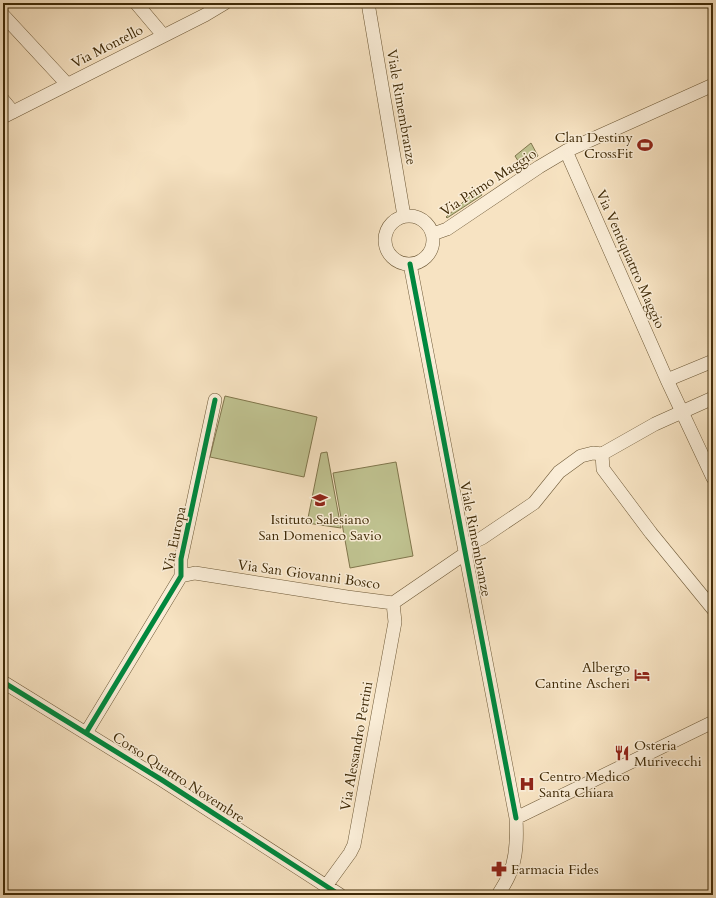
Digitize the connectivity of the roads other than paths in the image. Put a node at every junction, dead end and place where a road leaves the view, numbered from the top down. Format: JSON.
{"nodes":[{"id":1,"x":136,"y":3,"type":"edge"},
{"id":2,"x":225,"y":3,"type":"edge"},
{"id":3,"x":369,"y":4,"type":"edge"},
{"id":4,"x":3,"y":15,"type":"edge"},
{"id":5,"x":163,"y":35,"type":"junction"},
{"id":6,"x":67,"y":84,"type":"junction"},
{"id":7,"x":713,"y":85,"type":"edge"},
{"id":8,"x":3,"y":100,"type":"edge"},
{"id":9,"x":8,"y":115,"type":"edge"},
{"id":10,"x":566,"y":150,"type":"junction"},
{"id":11,"x":404,"y":216,"type":"junction"},
{"id":12,"x":433,"y":234,"type":"junction"},
{"id":13,"x":410,"y":264,"type":"junction"},
{"id":14,"x":713,"y":362,"type":"edge"},
{"id":15,"x":667,"y":380,"type":"junction"},
{"id":16,"x":713,"y":398,"type":"edge"},
{"id":17,"x":215,"y":400,"type":"dead end"},
{"id":18,"x":682,"y":412,"type":"junction"},
{"id":19,"x":602,"y":454,"type":"junction"},
{"id":20,"x":713,"y":478,"type":"edge"},
{"id":21,"x":466,"y":550,"type":"junction"},
{"id":22,"x":181,"y":576,"type":"junction"},
{"id":23,"x":393,"y":603,"type":"junction"},
{"id":24,"x":713,"y":609,"type":"edge"},
{"id":25,"x":3,"y":682,"type":"edge"},
{"id":26,"x":713,"y":722,"type":"edge"},
{"id":27,"x":86,"y":733,"type":"junction"},
{"id":28,"x":516,"y":818,"type":"junction"},
{"id":29,"x":326,"y":886,"type":"junction"},
{"id":30,"x":340,"y":895,"type":"edge"},
{"id":31,"x":498,"y":895,"type":"edge"}],
"edges":[{"from":1,"to":5,"type":"street"},
{"from":2,"to":5,"type":"street","name":"Via Montello"},
{"from":3,"to":11,"type":"street","name":"Viale Rimembranze"},
{"from":4,"to":6,"type":"street"},
{"from":5,"to":6,"type":"street","name":"Via Montello"},
{"from":6,"to":9,"type":"street","name":"Via Montello"},
{"from":7,"to":10,"type":"street","name":"Via Primo Maggio"},
{"from":8,"to":9,"type":"street"},
{"from":10,"to":12,"type":"street","name":"Via Primo Maggio"},
{"from":10,"to":15,"type":"street","name":"Via Ventiquattro Maggio"},
{"from":11,"to":12,"type":"street"},
{"from":11,"to":13,"type":"street"},
{"from":12,"to":13,"type":"street"},
{"from":13,"to":21,"type":"street","name":"Viale Rimembranze"},
{"from":14,"to":15,"type":"street"},
{"from":15,"to":18,"type":"street","name":"Via Ventiquattro Maggio"},
{"from":16,"to":18,"type":"street"},
{"from":17,"to":22,"type":"street","name":"Via Europa"},
{"from":18,"to":19,"type":"street"},
{"from":18,"to":20,"type":"street","name":"Via Ventiquattro Maggio"},
{"from":19,"to":21,"type":"street","name":"Via San Giovanni Bosco"},
{"from":19,"to":24,"type":"street"},
{"from":21,"to":23,"type":"street","name":"Via San Giovanni Bosco"},
{"from":21,"to":28,"type":"street","name":"Viale Rimembranze"},
{"from":22,"to":23,"type":"street","name":"Via San Giovanni Bosco"},
{"from":22,"to":27,"type":"street","name":"Via Europa"},
{"from":23,"to":29,"type":"street","name":"Via Alessandro Pertini"},
{"from":25,"to":27,"type":"street","name":"Corso Quattro Novembre"},
{"from":26,"to":28,"type":"street"},
{"from":27,"to":29,"type":"street","name":"Corso Quattro Novembre"},
{"from":28,"to":31,"type":"street","name":"Viale Rimembranze"},
{"from":29,"to":30,"type":"street","name":"Corso Quattro Novembre"}]}
